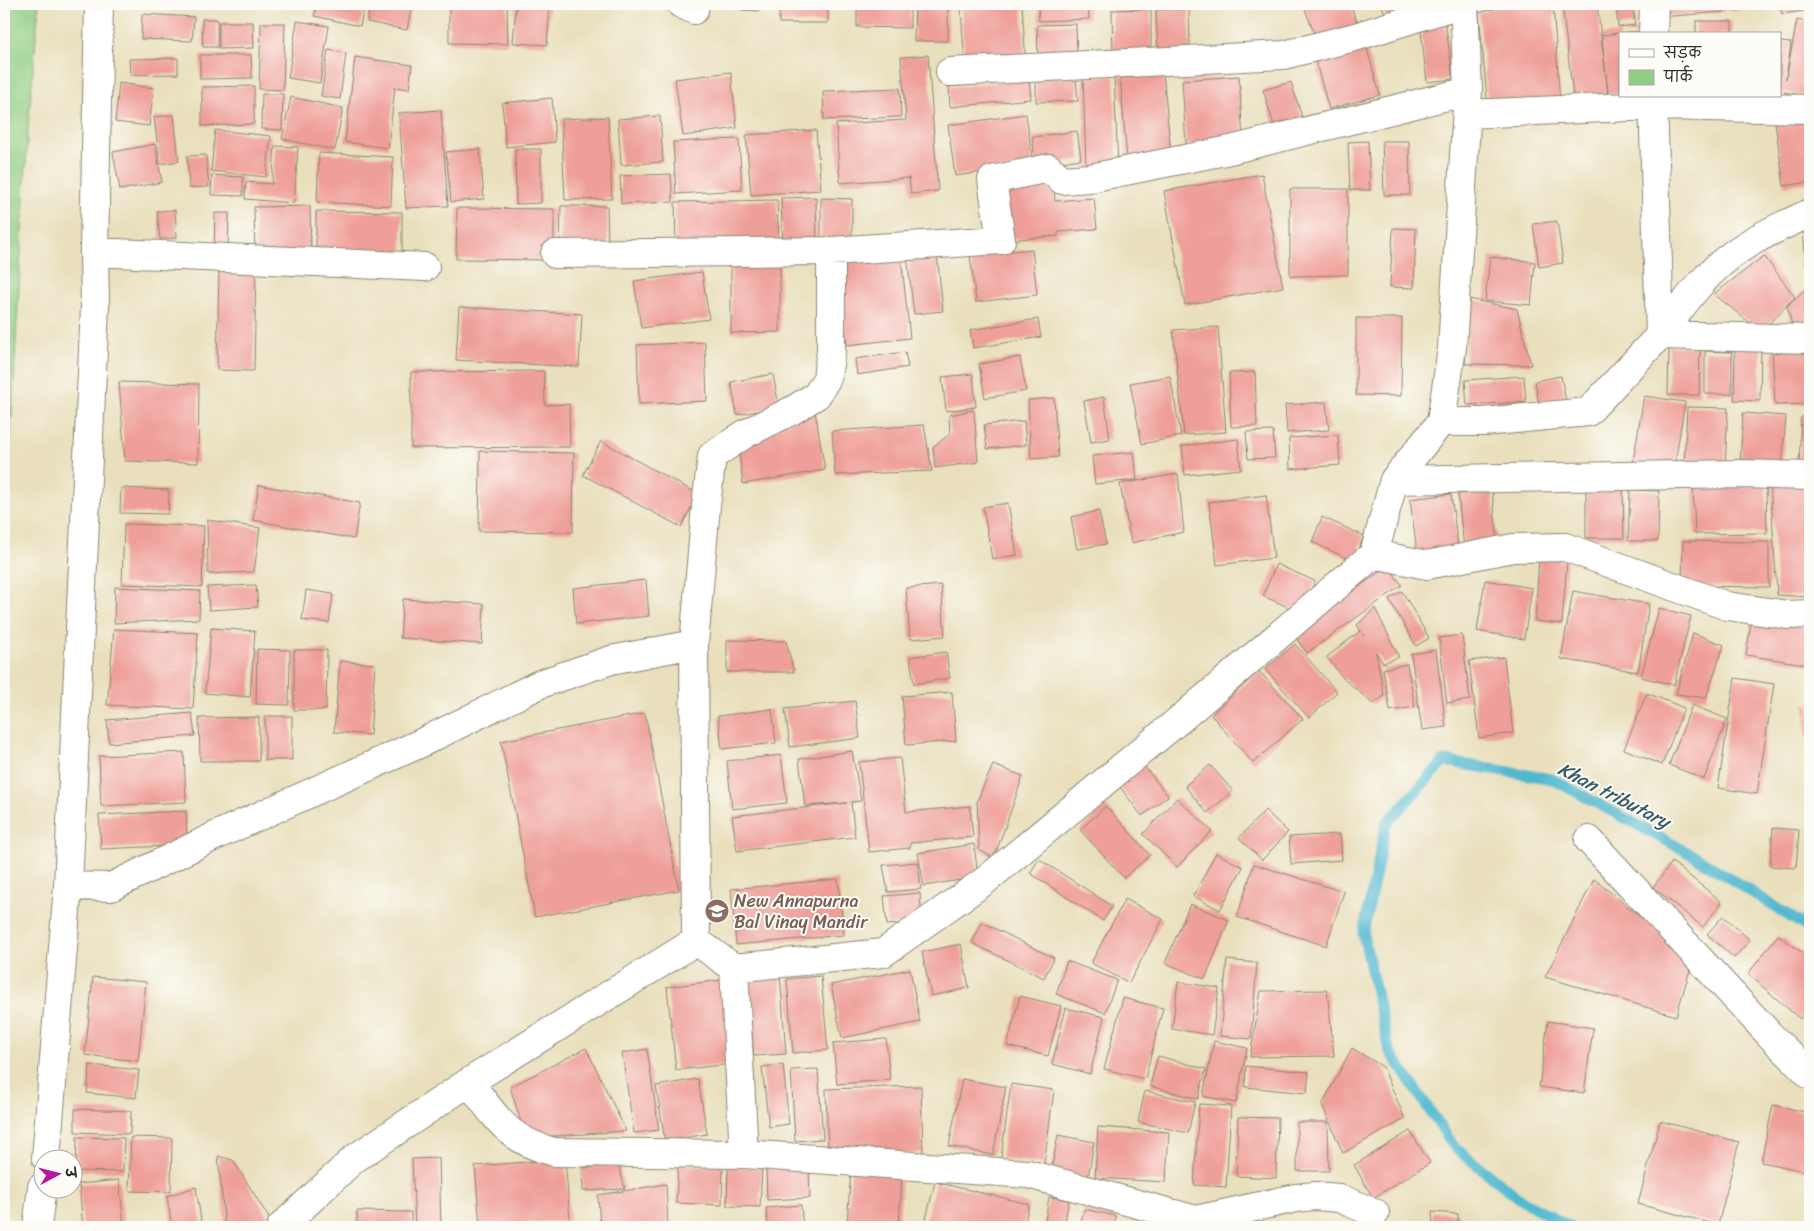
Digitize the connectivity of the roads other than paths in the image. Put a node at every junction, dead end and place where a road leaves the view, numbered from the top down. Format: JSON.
{"nodes":[{"id":1,"x":99,"y":4,"type":"edge"},
{"id":2,"x":1460,"y":4,"type":"edge"},
{"id":3,"x":1464,"y":4,"type":"edge"},
{"id":4,"x":1654,"y":4,"type":"edge"},
{"id":5,"x":1654,"y":32,"type":"edge"},
{"id":6,"x":950,"y":72,"type":"dead end"},
{"id":7,"x":1653,"y":101,"type":"edge"},
{"id":8,"x":1468,"y":102,"type":"junction"},
{"id":9,"x":1810,"y":108,"type":"edge"},
{"id":10,"x":1810,"y":213,"type":"edge"},
{"id":11,"x":831,"y":251,"type":"junction"},
{"id":12,"x":94,"y":252,"type":"junction"},
{"id":13,"x":555,"y":254,"type":"dead end"},
{"id":14,"x":425,"y":266,"type":"dead end"},
{"id":15,"x":1660,"y":335,"type":"junction"},
{"id":16,"x":1810,"y":339,"type":"edge"},
{"id":17,"x":1441,"y":422,"type":"junction"},
{"id":18,"x":1810,"y":476,"type":"edge"},
{"id":19,"x":1394,"y":480,"type":"junction"},
{"id":20,"x":1374,"y":554,"type":"junction"},
{"id":21,"x":1810,"y":614,"type":"edge"},
{"id":22,"x":694,"y":644,"type":"junction"},
{"id":23,"x":1589,"y":840,"type":"dead end"},
{"id":24,"x":68,"y":886,"type":"junction"},
{"id":25,"x":696,"y":941,"type":"junction"},
{"id":26,"x":734,"y":968,"type":"junction"},
{"id":27,"x":1810,"y":1075,"type":"edge"},
{"id":28,"x":469,"y":1082,"type":"junction"},
{"id":29,"x":47,"y":1148,"type":"edge"},
{"id":30,"x":744,"y":1154,"type":"junction"},
{"id":31,"x":41,"y":1198,"type":"edge"},
{"id":32,"x":1375,"y":1213,"type":"dead end"},
{"id":33,"x":1199,"y":1224,"type":"edge"},
{"id":34,"x":37,"y":1227,"type":"edge"},
{"id":35,"x":281,"y":1227,"type":"edge"}],
"edges":[{"from":1,"to":12,"type":"street"},
{"from":2,"to":6,"type":"street"},
{"from":3,"to":8,"type":"street"},
{"from":4,"to":5,"type":"street"},
{"from":7,"to":8,"type":"street"},
{"from":7,"to":9,"type":"street"},
{"from":7,"to":15,"type":"street"},
{"from":8,"to":11,"type":"street"},
{"from":8,"to":17,"type":"street"},
{"from":10,"to":15,"type":"street"},
{"from":11,"to":13,"type":"street"},
{"from":11,"to":22,"type":"street"},
{"from":12,"to":14,"type":"street"},
{"from":12,"to":24,"type":"street"},
{"from":15,"to":16,"type":"street"},
{"from":15,"to":17,"type":"street"},
{"from":17,"to":19,"type":"street"},
{"from":18,"to":19,"type":"street"},
{"from":19,"to":20,"type":"street"},
{"from":20,"to":21,"type":"street"},
{"from":20,"to":26,"type":"street"},
{"from":22,"to":24,"type":"street"},
{"from":22,"to":25,"type":"street"},
{"from":23,"to":27,"type":"street"},
{"from":24,"to":29,"type":"street"},
{"from":25,"to":26,"type":"street"},
{"from":25,"to":28,"type":"street"},
{"from":26,"to":30,"type":"street"},
{"from":28,"to":30,"type":"street"},
{"from":28,"to":35,"type":"street"},
{"from":30,"to":33,"type":"street"},
{"from":31,"to":34,"type":"street"},
{"from":32,"to":33,"type":"street"}]}
